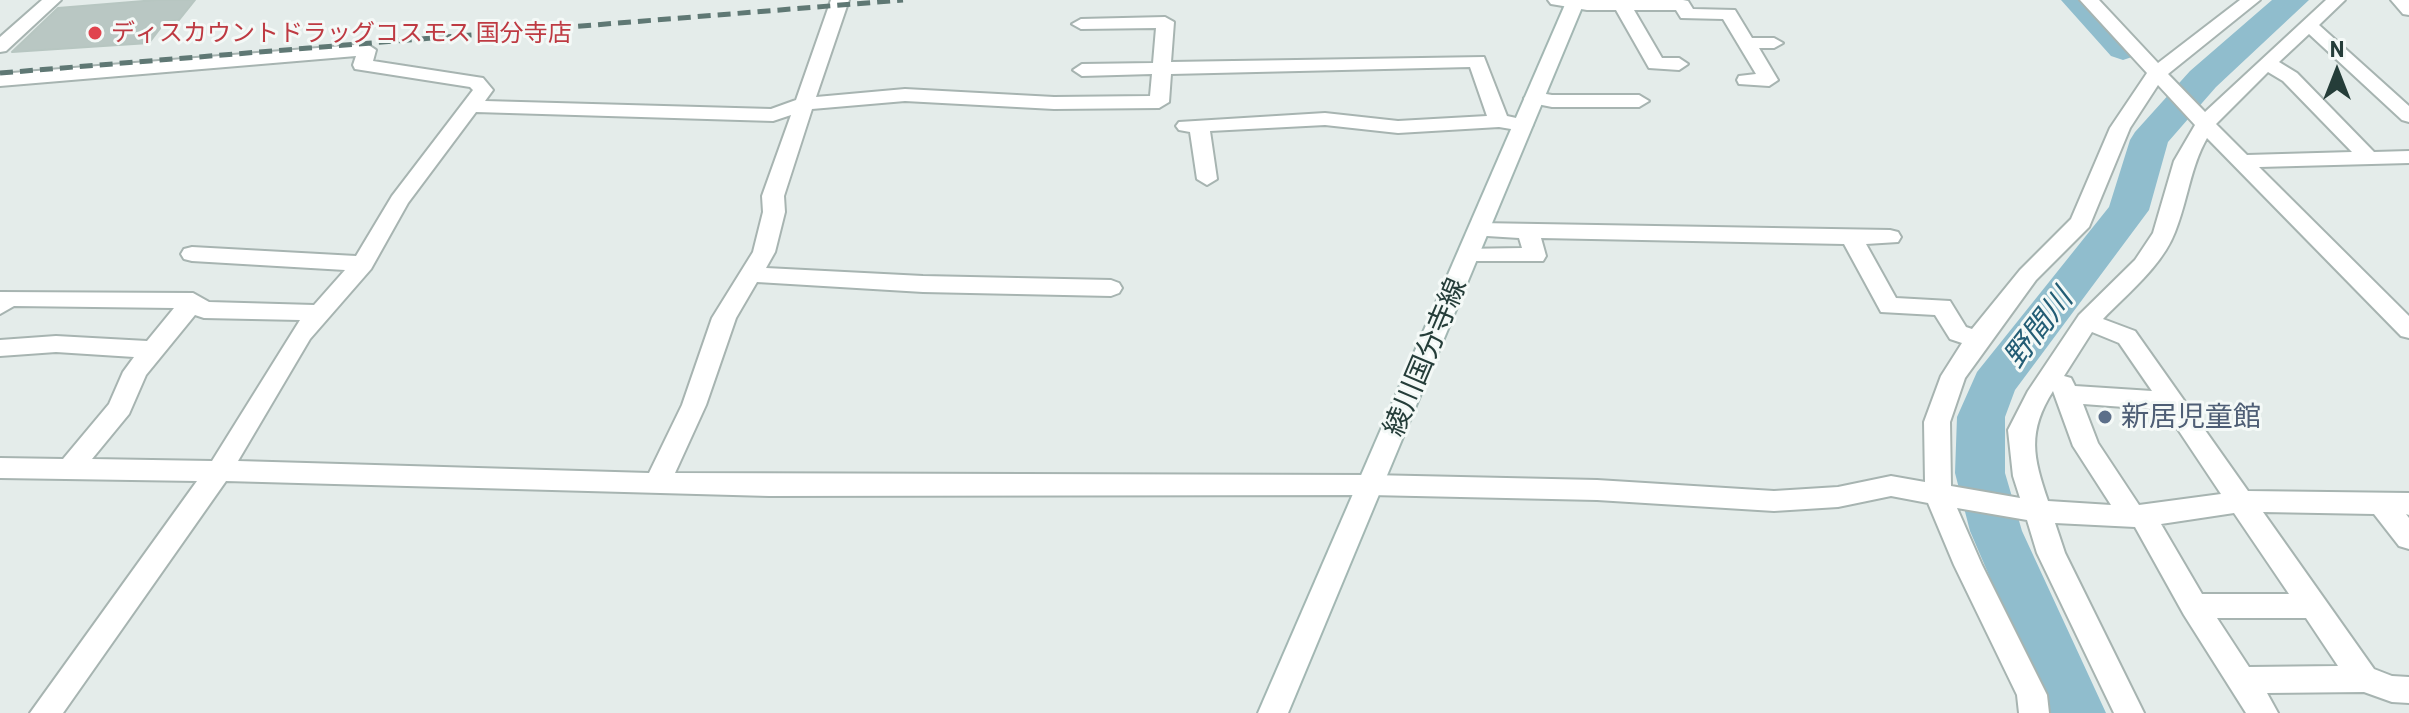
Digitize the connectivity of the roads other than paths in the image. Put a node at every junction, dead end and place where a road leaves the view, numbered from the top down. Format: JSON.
{"nodes":[{"id":1,"x":52,"y":0,"type":"edge"},
{"id":2,"x":840,"y":0,"type":"edge"},
{"id":3,"x":2089,"y":0,"type":"edge"},
{"id":4,"x":2251,"y":0,"type":"edge"},
{"id":5,"x":2336,"y":0,"type":"edge"},
{"id":6,"x":2400,"y":0,"type":"edge"},
{"id":7,"x":1569,"y":1,"type":"edge"},
{"id":8,"x":1622,"y":5,"type":"junction"},
{"id":9,"x":2409,"y":10,"type":"edge"},
{"id":10,"x":1081,"y":24,"type":"dead end"},
{"id":11,"x":2309,"y":25,"type":"junction"},
{"id":12,"x":1774,"y":43,"type":"dead end"},
{"id":13,"x":1748,"y":45,"type":"junction"},
{"id":14,"x":0,"y":47,"type":"edge"},
{"id":15,"x":1724,"y":47,"type":"dead end"},
{"id":16,"x":2267,"y":63,"type":"junction"},
{"id":17,"x":1679,"y":64,"type":"dead end"},
{"id":18,"x":1164,"y":68,"type":"junction"},
{"id":19,"x":1082,"y":70,"type":"dead end"},
{"id":20,"x":2159,"y":75,"type":"junction"},
{"id":21,"x":0,"y":80,"type":"edge"},
{"id":22,"x":1746,"y":80,"type":"dead end"},
{"id":23,"x":1534,"y":98,"type":"junction"},
{"id":24,"x":1639,"y":101,"type":"dead end"},
{"id":25,"x":802,"y":104,"type":"junction"},
{"id":26,"x":471,"y":106,"type":"junction"},
{"id":27,"x":2409,"y":116,"type":"edge"},
{"id":28,"x":1511,"y":123,"type":"junction"},
{"id":29,"x":2203,"y":123,"type":"junction"},
{"id":30,"x":2409,"y":157,"type":"edge"},
{"id":31,"x":2369,"y":158,"type":"junction"},
{"id":32,"x":2241,"y":161,"type":"junction"},
{"id":33,"x":1207,"y":179,"type":"dead end"},
{"id":34,"x":1479,"y":230,"type":"junction"},
{"id":35,"x":1528,"y":232,"type":"junction"},
{"id":36,"x":1851,"y":237,"type":"junction"},
{"id":37,"x":1890,"y":237,"type":"dead end"},
{"id":38,"x":192,"y":254,"type":"dead end"},
{"id":39,"x":1469,"y":254,"type":"junction"},
{"id":40,"x":363,"y":264,"type":"junction"},
{"id":41,"x":749,"y":274,"type":"junction"},
{"id":42,"x":1111,"y":288,"type":"dead end"},
{"id":43,"x":193,"y":301,"type":"junction"},
{"id":44,"x":0,"y":306,"type":"edge"},
{"id":45,"x":320,"y":313,"type":"junction"},
{"id":46,"x":2087,"y":321,"type":"junction"},
{"id":47,"x":2409,"y":330,"type":"edge"},
{"id":48,"x":1977,"y":340,"type":"junction"},
{"id":49,"x":0,"y":348,"type":"edge"},
{"id":50,"x":153,"y":350,"type":"junction"},
{"id":51,"x":2061,"y":383,"type":"junction"},
{"id":52,"x":2174,"y":402,"type":"junction"},
{"id":53,"x":0,"y":468,"type":"edge"},
{"id":54,"x":70,"y":468,"type":"junction"},
{"id":55,"x":219,"y":471,"type":"junction"},
{"id":56,"x":658,"y":482,"type":"junction"},
{"id":57,"x":1370,"y":485,"type":"junction"},
{"id":58,"x":1945,"y":495,"type":"junction"},
{"id":59,"x":2243,"y":501,"type":"junction"},
{"id":60,"x":2396,"y":504,"type":"edge"},
{"id":61,"x":2033,"y":511,"type":"junction"},
{"id":62,"x":2137,"y":516,"type":"junction"},
{"id":63,"x":2409,"y":538,"type":"edge"},
{"id":64,"x":2194,"y":606,"type":"junction"},
{"id":65,"x":2316,"y":606,"type":"junction"},
{"id":66,"x":2364,"y":679,"type":"junction"},
{"id":67,"x":2241,"y":680,"type":"junction"},
{"id":68,"x":2409,"y":690,"type":"edge"},
{"id":69,"x":45,"y":713,"type":"edge"},
{"id":70,"x":1273,"y":713,"type":"edge"},
{"id":71,"x":2034,"y":713,"type":"edge"},
{"id":72,"x":2129,"y":713,"type":"edge"},
{"id":73,"x":2263,"y":713,"type":"edge"}],
"edges":[{"from":1,"to":14,"type":"street"},
{"from":2,"to":25,"type":"street"},
{"from":3,"to":20,"type":"street"},
{"from":4,"to":20,"type":"street"},
{"from":5,"to":11,"type":"street"},
{"from":6,"to":9,"type":"street"},
{"from":7,"to":8,"type":"street"},
{"from":7,"to":23,"type":"street","name":"綾川国分寺線"},
{"from":8,"to":13,"type":"street"},
{"from":8,"to":17,"type":"street"},
{"from":10,"to":18,"type":"street"},
{"from":11,"to":16,"type":"street"},
{"from":11,"to":27,"type":"street"},
{"from":12,"to":13,"type":"street"},
{"from":13,"to":15,"type":"street"},
{"from":13,"to":22,"type":"street"},
{"from":16,"to":29,"type":"street"},
{"from":16,"to":31,"type":"street"},
{"from":18,"to":19,"type":"street"},
{"from":18,"to":25,"type":"street"},
{"from":18,"to":28,"type":"street"},
{"from":20,"to":29,"type":"street"},
{"from":20,"to":48,"type":"street"},
{"from":21,"to":26,"type":"street"},
{"from":23,"to":24,"type":"street"},
{"from":23,"to":28,"type":"street","name":"綾川国分寺線"},
{"from":25,"to":26,"type":"street"},
{"from":25,"to":41,"type":"street"},
{"from":26,"to":40,"type":"street"},
{"from":28,"to":33,"type":"street"},
{"from":28,"to":34,"type":"street","name":"綾川国分寺線"},
{"from":29,"to":32,"type":"street"},
{"from":29,"to":46,"type":"street"},
{"from":30,"to":31,"type":"street"},
{"from":31,"to":32,"type":"street"},
{"from":32,"to":47,"type":"street"},
{"from":34,"to":35,"type":"street"},
{"from":34,"to":39,"type":"street","name":"綾川国分寺線"},
{"from":35,"to":36,"type":"street"},
{"from":35,"to":39,"type":"street"},
{"from":36,"to":37,"type":"street"},
{"from":36,"to":48,"type":"street"},
{"from":38,"to":40,"type":"street"},
{"from":39,"to":57,"type":"street","name":"綾川国分寺線"},
{"from":40,"to":45,"type":"street"},
{"from":41,"to":42,"type":"street"},
{"from":41,"to":56,"type":"street"},
{"from":43,"to":44,"type":"street"},
{"from":43,"to":45,"type":"street"},
{"from":43,"to":50,"type":"street"},
{"from":45,"to":55,"type":"street"},
{"from":46,"to":51,"type":"street"},
{"from":46,"to":52,"type":"street"},
{"from":48,"to":58,"type":"street"},
{"from":49,"to":50,"type":"street"},
{"from":50,"to":54,"type":"street"},
{"from":51,"to":52,"type":"street"},
{"from":51,"to":61,"type":"street"},
{"from":51,"to":62,"type":"street"},
{"from":52,"to":59,"type":"street"},
{"from":53,"to":54,"type":"street"},
{"from":54,"to":55,"type":"street"},
{"from":55,"to":56,"type":"street"},
{"from":55,"to":69,"type":"street"},
{"from":56,"to":57,"type":"street"},
{"from":57,"to":58,"type":"street"},
{"from":57,"to":70,"type":"street","name":"綾川国分寺線"},
{"from":58,"to":61,"type":"street"},
{"from":58,"to":71,"type":"street"},
{"from":59,"to":60,"type":"street"},
{"from":59,"to":62,"type":"street"},
{"from":59,"to":65,"type":"street"},
{"from":60,"to":63,"type":"street"},
{"from":61,"to":62,"type":"street"},
{"from":61,"to":72,"type":"street"},
{"from":62,"to":64,"type":"street"},
{"from":64,"to":65,"type":"street"},
{"from":64,"to":67,"type":"street"},
{"from":65,"to":66,"type":"street"},
{"from":66,"to":67,"type":"street"},
{"from":66,"to":68,"type":"street"},
{"from":67,"to":73,"type":"street"}]}
